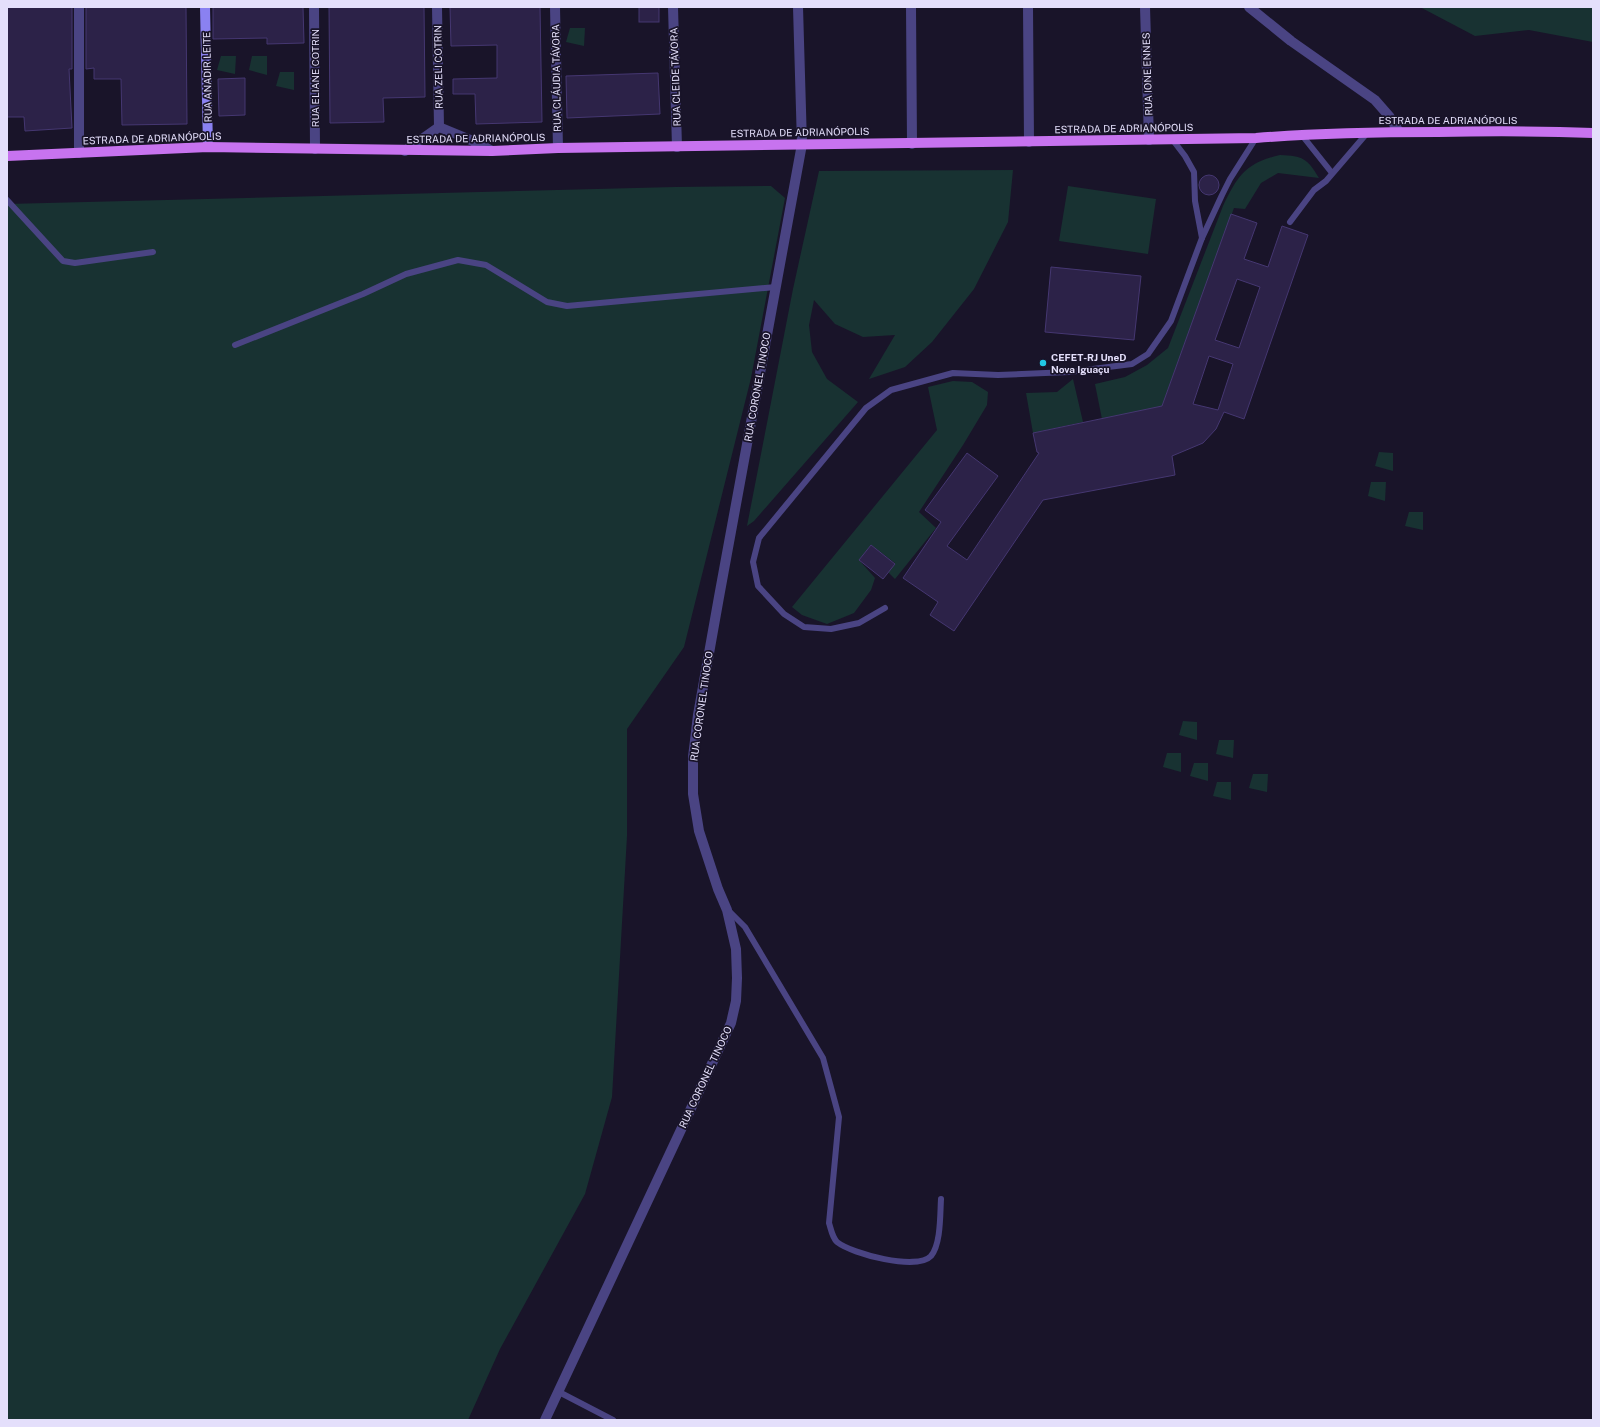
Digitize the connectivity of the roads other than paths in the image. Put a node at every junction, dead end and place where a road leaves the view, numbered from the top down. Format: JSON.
{"nodes":[{"id":1,"x":79,"y":7,"type":"edge"},
{"id":2,"x":205,"y":7,"type":"edge"},
{"id":3,"x":314,"y":7,"type":"edge"},
{"id":4,"x":437,"y":7,"type":"edge"},
{"id":5,"x":555,"y":7,"type":"edge"},
{"id":6,"x":673,"y":7,"type":"edge"},
{"id":7,"x":798,"y":7,"type":"edge"},
{"id":8,"x":911,"y":7,"type":"edge"},
{"id":9,"x":1028,"y":7,"type":"edge"},
{"id":10,"x":1145,"y":7,"type":"edge"},
{"id":11,"x":1249,"y":7,"type":"edge"},
{"id":12,"x":439,"y":127,"type":"junction"},
{"id":13,"x":1368,"y":132,"type":"junction"},
{"id":14,"x":1399,"y":132,"type":"junction"},
{"id":15,"x":1593,"y":133,"type":"edge"},
{"id":16,"x":1301,"y":134,"type":"junction"},
{"id":17,"x":1256,"y":138,"type":"junction"},
{"id":18,"x":1172,"y":139,"type":"junction"},
{"id":19,"x":1149,"y":140,"type":"junction"},
{"id":20,"x":1029,"y":142,"type":"junction"},
{"id":21,"x":802,"y":144,"type":"junction"},
{"id":22,"x":912,"y":144,"type":"junction"},
{"id":23,"x":677,"y":146,"type":"junction"},
{"id":24,"x":208,"y":147,"type":"junction"},
{"id":25,"x":558,"y":148,"type":"junction"},
{"id":26,"x":315,"y":149,"type":"junction"},
{"id":27,"x":405,"y":151,"type":"junction"},
{"id":28,"x":492,"y":152,"type":"junction"},
{"id":29,"x":79,"y":153,"type":"junction"},
{"id":30,"x":7,"y":156,"type":"edge"},
{"id":31,"x":1332,"y":173,"type":"junction"},
{"id":32,"x":7,"y":200,"type":"edge"},
{"id":33,"x":1290,"y":222,"type":"dead end"},
{"id":34,"x":1202,"y":238,"type":"junction"},
{"id":35,"x":154,"y":252,"type":"dead end"},
{"id":36,"x":776,"y":287,"type":"junction"},
{"id":37,"x":235,"y":345,"type":"dead end"},
{"id":38,"x":885,"y":608,"type":"dead end"},
{"id":39,"x":727,"y":910,"type":"junction"},
{"id":40,"x":941,"y":1199,"type":"dead end"},
{"id":41,"x":559,"y":1392,"type":"junction"},
{"id":42,"x":545,"y":1420,"type":"edge"},
{"id":43,"x":613,"y":1420,"type":"edge"}],
"edges":[{"from":1,"to":29,"type":"street"},
{"from":2,"to":24,"type":"main road","name":"RUA ANADIR LEITE"},
{"from":3,"to":26,"type":"street","name":"RUA ELIANE COTRIN"},
{"from":4,"to":12,"type":"street","name":"RUA ZELI COTRIN"},
{"from":5,"to":25,"type":"street","name":"RUA CLÁUDIA TÁVORA"},
{"from":6,"to":23,"type":"street","name":"RUA CLEIDE TÁVORA"},
{"from":7,"to":21,"type":"street","name":"RUA CORONEL TINOCO"},
{"from":8,"to":22,"type":"street"},
{"from":9,"to":20,"type":"street"},
{"from":10,"to":19,"type":"street","name":"RUA IONE ENNES"},
{"from":11,"to":14,"type":"street"},
{"from":12,"to":27,"type":"street"},
{"from":12,"to":28,"type":"street"},
{"from":13,"to":14,"type":"main road","name":"ESTRADA DE ADRIANÓPOLIS"},
{"from":13,"to":16,"type":"main road","name":"ESTRADA DE ADRIANÓPOLIS"},
{"from":13,"to":31,"type":"lane"},
{"from":14,"to":15,"type":"main road","name":"ESTRADA DE ADRIANÓPOLIS"},
{"from":16,"to":17,"type":"main road","name":"ESTRADA DE ADRIANÓPOLIS"},
{"from":16,"to":31,"type":"lane"},
{"from":17,"to":18,"type":"main road","name":"ESTRADA DE ADRIANÓPOLIS"},
{"from":17,"to":34,"type":"lane"},
{"from":18,"to":19,"type":"main road","name":"ESTRADA DE ADRIANÓPOLIS"},
{"from":18,"to":34,"type":"lane"},
{"from":19,"to":20,"type":"main road","name":"ESTRADA DE ADRIANÓPOLIS"},
{"from":20,"to":22,"type":"main road","name":"ESTRADA DE ADRIANÓPOLIS"},
{"from":21,"to":22,"type":"main road","name":"ESTRADA DE ADRIANÓPOLIS"},
{"from":21,"to":23,"type":"main road","name":"ESTRADA DE ADRIANÓPOLIS"},
{"from":21,"to":36,"type":"street","name":"RUA CORONEL TINOCO"},
{"from":23,"to":25,"type":"main road","name":"ESTRADA DE ADRIANÓPOLIS"},
{"from":24,"to":26,"type":"main road","name":"ESTRADA DE ADRIANÓPOLIS"},
{"from":24,"to":29,"type":"main road","name":"ESTRADA DE ADRIANÓPOLIS"},
{"from":25,"to":28,"type":"main road","name":"ESTRADA DE ADRIANÓPOLIS"},
{"from":26,"to":27,"type":"main road","name":"ESTRADA DE ADRIANÓPOLIS"},
{"from":27,"to":28,"type":"main road","name":"ESTRADA DE ADRIANÓPOLIS"},
{"from":29,"to":30,"type":"main road","name":"ESTRADA DE ADRIANÓPOLIS"},
{"from":31,"to":33,"type":"lane"},
{"from":32,"to":35,"type":"lane"},
{"from":34,"to":38,"type":"lane"},
{"from":36,"to":37,"type":"lane"},
{"from":36,"to":39,"type":"street","name":"RUA CORONEL TINOCO"},
{"from":39,"to":40,"type":"lane"},
{"from":39,"to":41,"type":"street","name":"RUA CORONEL TINOCO"},
{"from":41,"to":42,"type":"street","name":"RUA CORONEL TINOCO"},
{"from":41,"to":43,"type":"lane"}]}
